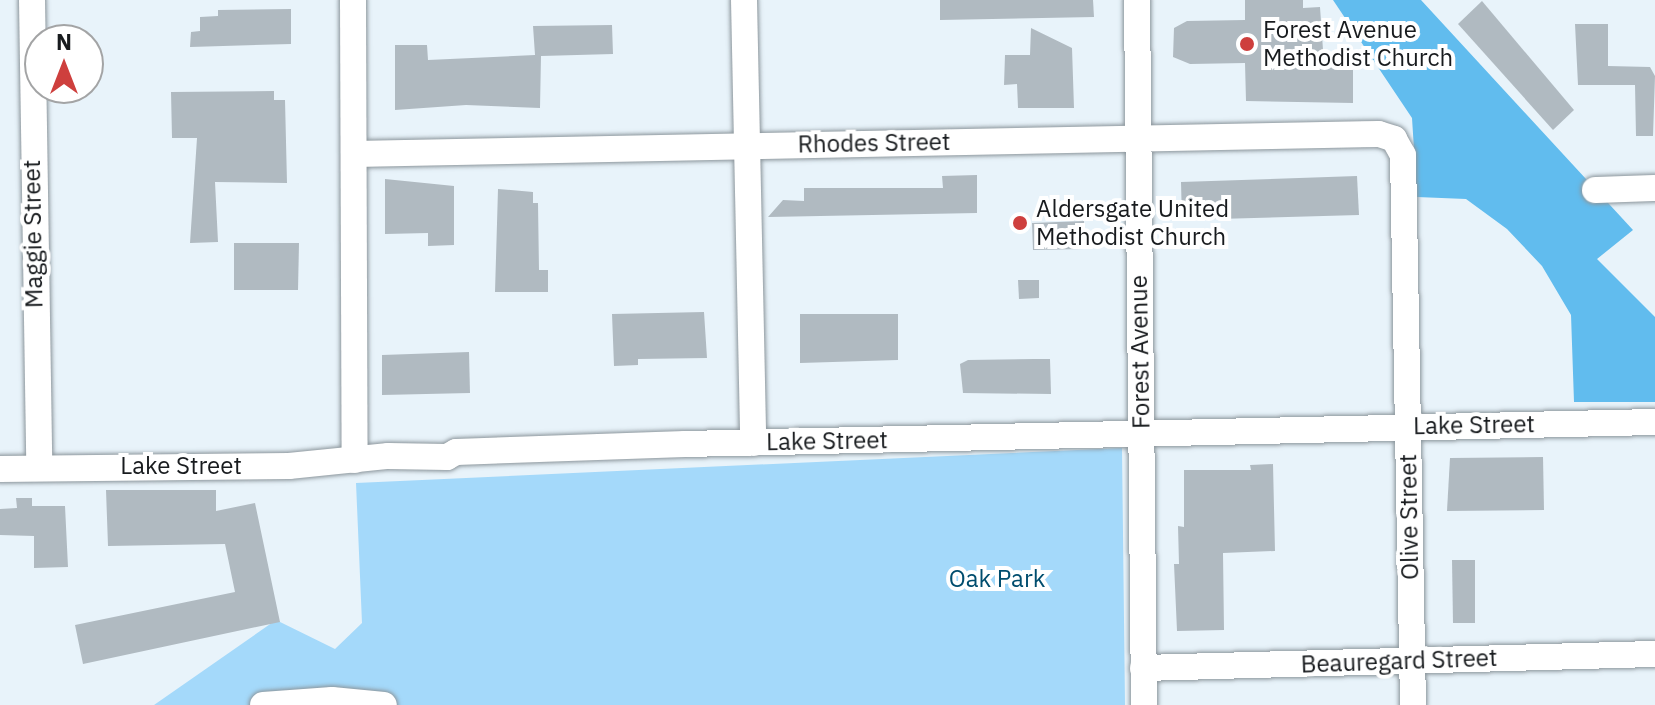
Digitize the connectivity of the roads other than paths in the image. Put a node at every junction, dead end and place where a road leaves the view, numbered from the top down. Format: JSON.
{"nodes":[{"id":1,"x":32,"y":0,"type":"edge"},
{"id":2,"x":353,"y":0,"type":"edge"},
{"id":3,"x":744,"y":0,"type":"edge"},
{"id":4,"x":1137,"y":0,"type":"edge"},
{"id":5,"x":1137,"y":138,"type":"junction"},
{"id":6,"x":1394,"y":139,"type":"joint"},
{"id":7,"x":745,"y":146,"type":"junction"},
{"id":8,"x":354,"y":154,"type":"junction"},
{"id":9,"x":1655,"y":188,"type":"edge"},
{"id":10,"x":1595,"y":190,"type":"dead end"},
{"id":11,"x":1655,"y":422,"type":"edge"},
{"id":12,"x":1407,"y":427,"type":"junction"},
{"id":13,"x":1142,"y":433,"type":"junction"},
{"id":14,"x":753,"y":443,"type":"junction"},
{"id":15,"x":355,"y":460,"type":"junction"},
{"id":16,"x":39,"y":468,"type":"junction"},
{"id":17,"x":0,"y":469,"type":"edge"},
{"id":18,"x":1655,"y":654,"type":"edge"},
{"id":19,"x":1413,"y":662,"type":"junction"},
{"id":20,"x":1143,"y":668,"type":"junction"},
{"id":21,"x":263,"y":705,"type":"edge"},
{"id":22,"x":384,"y":705,"type":"edge"},
{"id":23,"x":1144,"y":705,"type":"edge"},
{"id":24,"x":1413,"y":705,"type":"edge"}],
"edges":[{"from":1,"to":16,"type":"street","name":"Maggie Street"},
{"from":2,"to":8,"type":"street"},
{"from":3,"to":7,"type":"street"},
{"from":4,"to":5,"type":"street","name":"Forest Avenue"},
{"from":5,"to":6,"type":"street","name":"Rhodes Street"},
{"from":5,"to":7,"type":"street","name":"Rhodes Street"},
{"from":5,"to":13,"type":"street","name":"Forest Avenue"},
{"from":6,"to":12,"type":"street","name":"Olive Street"},
{"from":7,"to":8,"type":"street","name":"Rhodes Street"},
{"from":7,"to":14,"type":"street"},
{"from":8,"to":15,"type":"street"},
{"from":9,"to":10,"type":"street"},
{"from":11,"to":12,"type":"street","name":"Lake Street"},
{"from":12,"to":13,"type":"street","name":"Lake Street"},
{"from":12,"to":19,"type":"street","name":"Olive Street"},
{"from":13,"to":14,"type":"street","name":"Lake Street"},
{"from":13,"to":20,"type":"street","name":"Forest Avenue"},
{"from":14,"to":15,"type":"street","name":"Lake Street"},
{"from":15,"to":16,"type":"street","name":"Lake Street"},
{"from":16,"to":17,"type":"street","name":"Lake Street"},
{"from":18,"to":19,"type":"street","name":"Beauregard Street"},
{"from":19,"to":20,"type":"street","name":"Beauregard Street"},
{"from":19,"to":24,"type":"street","name":"Olive Street"},
{"from":20,"to":23,"type":"street","name":"Forest Avenue"},
{"from":21,"to":22,"type":"street"}]}
